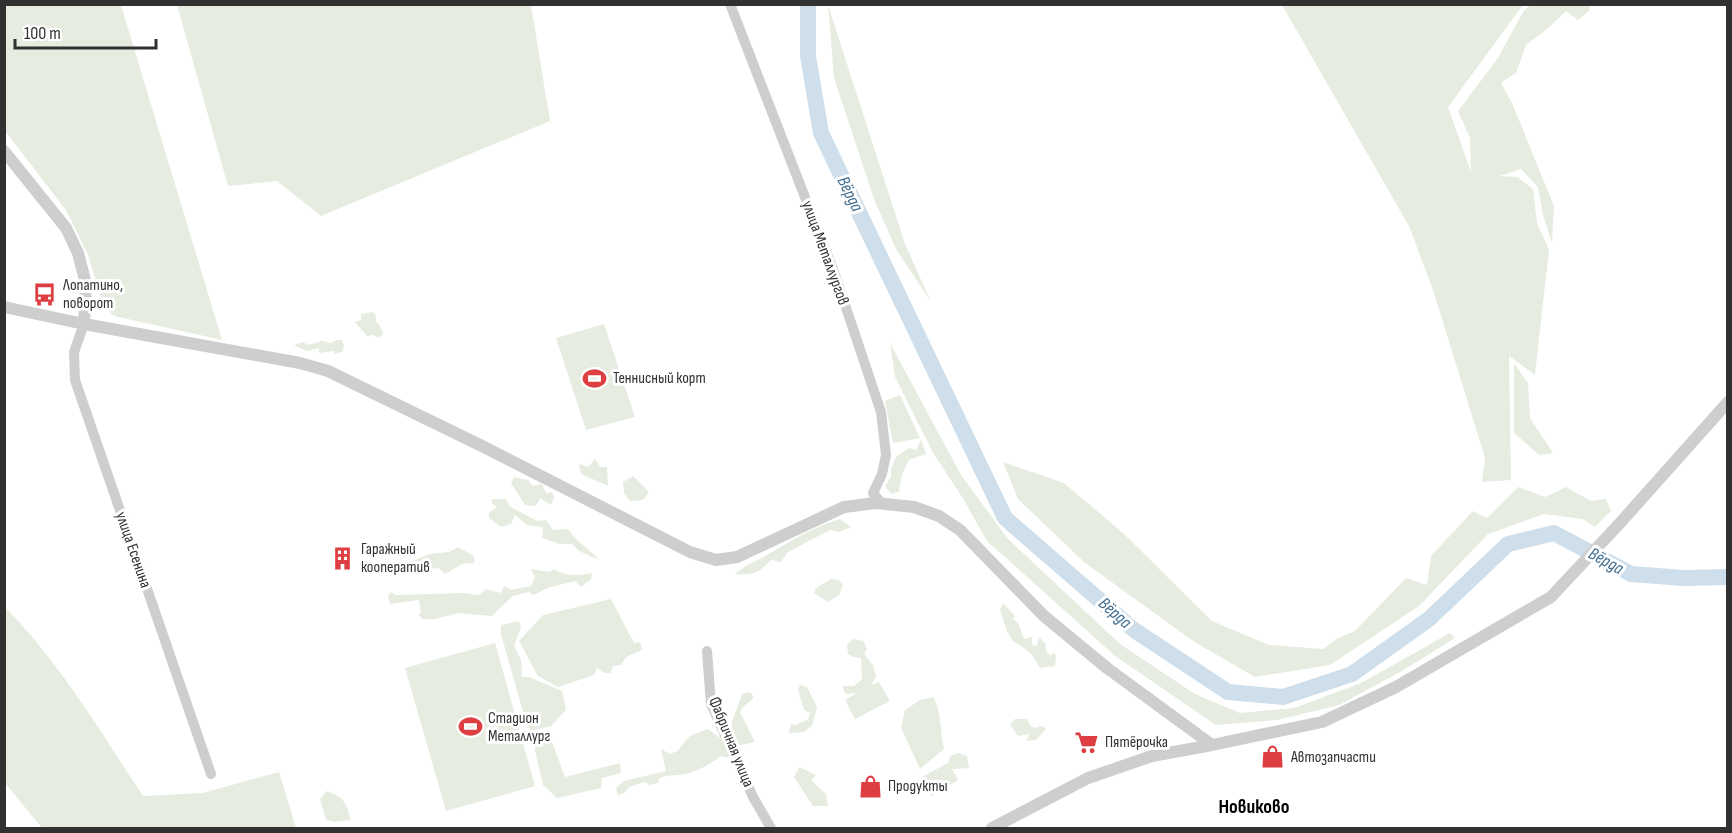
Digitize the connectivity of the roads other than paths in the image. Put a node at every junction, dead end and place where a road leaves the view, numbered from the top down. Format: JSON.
{"nodes":[{"id":1,"x":730,"y":4,"type":"edge"},
{"id":2,"x":4,"y":151,"type":"edge"},
{"id":3,"x":4,"y":307,"type":"edge"},
{"id":4,"x":84,"y":324,"type":"junction"},
{"id":5,"x":1728,"y":402,"type":"edge"},
{"id":6,"x":882,"y":504,"type":"junction"},
{"id":7,"x":707,"y":651,"type":"dead end"},
{"id":8,"x":1212,"y":745,"type":"junction"},
{"id":9,"x":211,"y":774,"type":"dead end"},
{"id":10,"x":771,"y":828,"type":"edge"},
{"id":11,"x":992,"y":828,"type":"edge"}],
"edges":[{"from":1,"to":6,"type":"street","name":"улица Металлургов"},
{"from":2,"to":4,"type":"street"},
{"from":3,"to":4,"type":"street"},
{"from":4,"to":6,"type":"street"},
{"from":4,"to":9,"type":"street","name":"улица Есенина"},
{"from":5,"to":8,"type":"street"},
{"from":6,"to":8,"type":"street"},
{"from":7,"to":10,"type":"street","name":"Фабричная улица"},
{"from":8,"to":11,"type":"street"}]}
